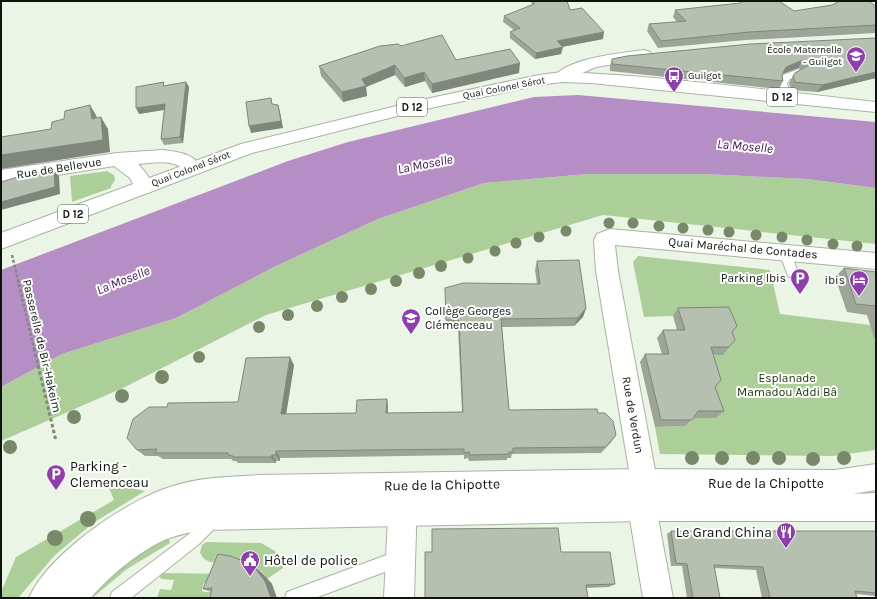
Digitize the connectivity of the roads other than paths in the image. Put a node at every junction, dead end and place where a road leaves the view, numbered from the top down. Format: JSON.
{"nodes":[{"id":1,"x":658,"y":54,"type":"edge"},
{"id":2,"x":799,"y":72,"type":"edge"},
{"id":3,"x":562,"y":77,"type":"junction"},
{"id":4,"x":786,"y":97,"type":"junction"},
{"id":5,"x":876,"y":107,"type":"edge"},
{"id":6,"x":117,"y":159,"type":"junction"},
{"id":7,"x":193,"y":168,"type":"junction"},
{"id":8,"x":1,"y":176,"type":"edge"},
{"id":9,"x":144,"y":187,"type":"junction"},
{"id":10,"x":610,"y":236,"type":"joint"},
{"id":11,"x":6,"y":251,"type":"edge"},
{"id":12,"x":785,"y":252,"type":"junction"},
{"id":13,"x":876,"y":261,"type":"edge"},
{"id":14,"x":792,"y":273,"type":"dead end"},
{"id":15,"x":876,"y":477,"type":"edge"},
{"id":16,"x":403,"y":486,"type":"junction"},
{"id":17,"x":643,"y":495,"type":"junction"},
{"id":18,"x":876,"y":507,"type":"edge"},
{"id":19,"x":403,"y":513,"type":"junction"},
{"id":20,"x":218,"y":515,"type":"junction"},
{"id":21,"x":401,"y":557,"type":"junction"},
{"id":22,"x":44,"y":598,"type":"edge"},
{"id":23,"x":72,"y":598,"type":"edge"},
{"id":24,"x":118,"y":598,"type":"edge"},
{"id":25,"x":293,"y":598,"type":"edge"},
{"id":26,"x":399,"y":598,"type":"edge"},
{"id":27,"x":658,"y":598,"type":"edge"}],
"edges":[{"from":1,"to":3,"type":"main road"},
{"from":2,"to":4,"type":"lane"},
{"from":3,"to":4,"type":"main road","name":"Quai Colonel Sérot","number":"D 12"},
{"from":3,"to":7,"type":"main road","name":"Quai Colonel Sérot","number":"D 12"},
{"from":4,"to":5,"type":"main road","name":"Quai Colonel Sérot","number":"D 12"},
{"from":6,"to":7,"type":"main road","name":"Rue de Bellevue"},
{"from":6,"to":8,"type":"main road","name":"Rue de Bellevue"},
{"from":6,"to":9,"type":"main road","name":"Rue de Bellevue"},
{"from":7,"to":9,"type":"main road","name":"Quai Colonel Sérot","number":"D 12"},
{"from":9,"to":11,"type":"main road","number":"D 12"},
{"from":10,"to":12,"type":"main road","name":"Quai Maréchal de Contades"},
{"from":10,"to":17,"type":"main road","name":"Rue de Verdun"},
{"from":12,"to":13,"type":"main road","name":"Quai Maréchal de Contades"},
{"from":12,"to":14,"type":"lane"},
{"from":15,"to":17,"type":"main road","name":"Rue de la Chipotte"},
{"from":16,"to":17,"type":"main road","name":"Rue de la Chipotte"},
{"from":16,"to":19,"type":"main road"},
{"from":16,"to":22,"type":"main road","name":"Rue de la Chipotte"},
{"from":17,"to":18,"type":"main road","name":"Rue de la Chipotte"},
{"from":17,"to":19,"type":"main road","name":"Rue de la Chipotte"},
{"from":17,"to":27,"type":"main road","name":"Rue de Verdun"},
{"from":19,"to":20,"type":"main road","name":"Rue de la Chipotte"},
{"from":19,"to":21,"type":"main road"},
{"from":20,"to":23,"type":"main road","name":"Rue de la Chipotte"},
{"from":20,"to":24,"type":"lane"},
{"from":21,"to":25,"type":"lane"},
{"from":21,"to":26,"type":"main road"}]}
